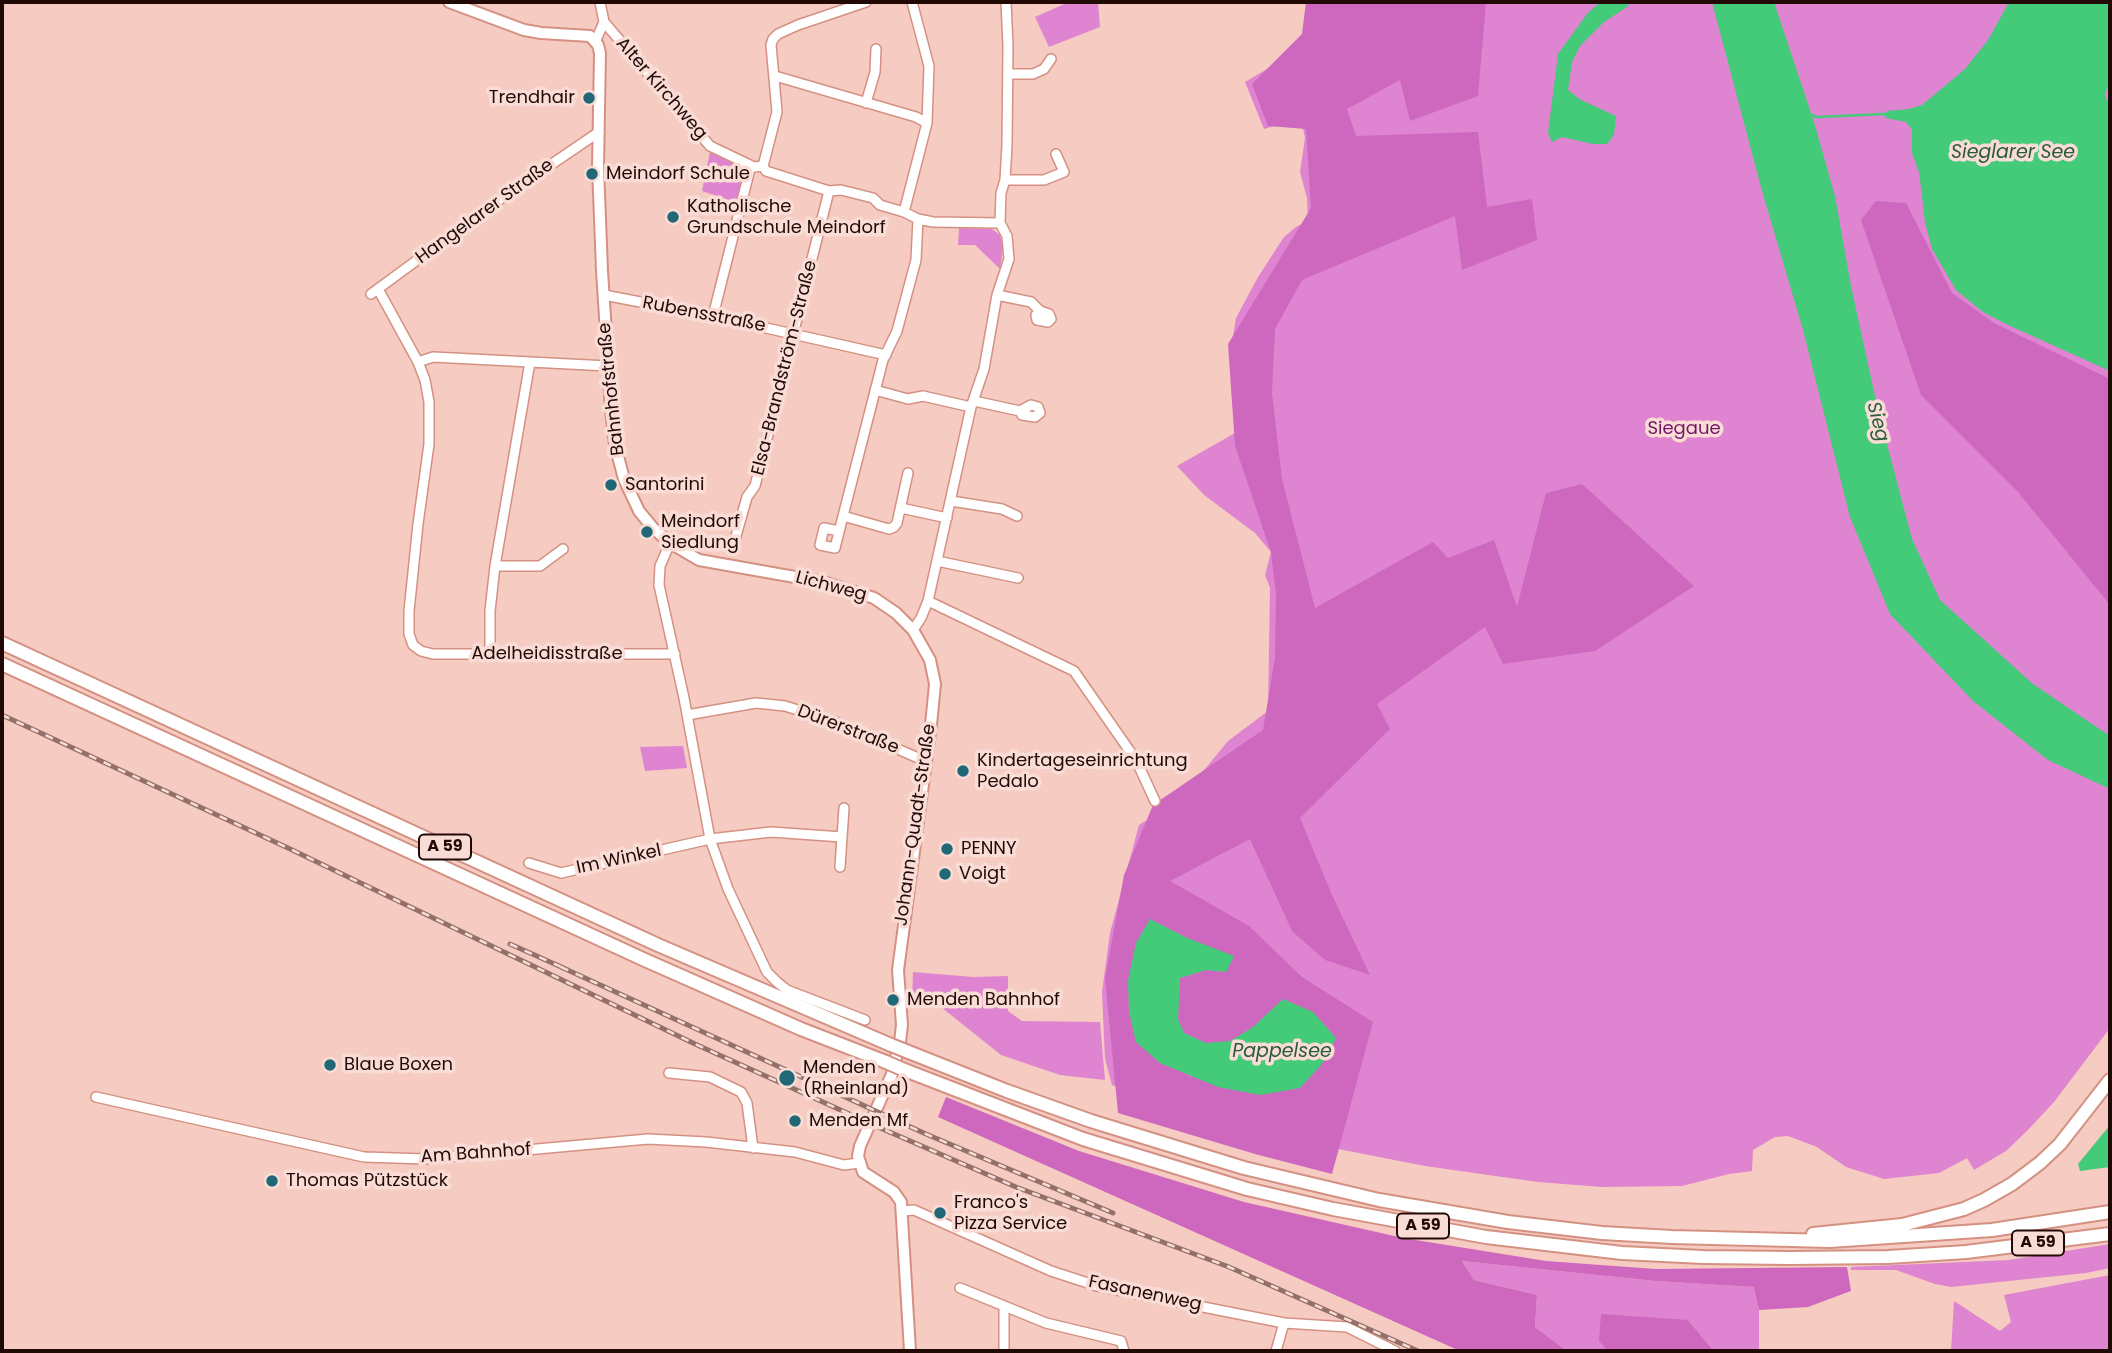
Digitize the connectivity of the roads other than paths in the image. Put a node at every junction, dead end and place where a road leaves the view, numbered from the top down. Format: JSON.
{"nodes":[{"id":1,"x":449,"y":2,"type":"edge"},
{"id":2,"x":600,"y":2,"type":"edge"},
{"id":3,"x":866,"y":2,"type":"edge"},
{"id":4,"x":912,"y":2,"type":"edge"},
{"id":5,"x":1006,"y":2,"type":"edge"},
{"id":6,"x":852,"y":4,"type":"edge"},
{"id":7,"x":604,"y":22,"type":"junction"},
{"id":8,"x":596,"y":40,"type":"junction"},
{"id":9,"x":876,"y":49,"type":"dead end"},
{"id":10,"x":1051,"y":59,"type":"dead end"},
{"id":11,"x":1008,"y":74,"type":"junction"},
{"id":12,"x":775,"y":76,"type":"junction"},
{"id":13,"x":866,"y":103,"type":"junction"},
{"id":14,"x":928,"y":123,"type":"junction"},
{"id":15,"x":599,"y":132,"type":"junction"},
{"id":16,"x":1056,"y":153,"type":"dead end"},
{"id":17,"x":747,"y":163,"type":"junction"},
{"id":18,"x":763,"y":166,"type":"junction"},
{"id":19,"x":1005,"y":180,"type":"junction"},
{"id":20,"x":829,"y":191,"type":"junction"},
{"id":21,"x":904,"y":212,"type":"junction"},
{"id":22,"x":918,"y":219,"type":"junction"},
{"id":23,"x":1000,"y":223,"type":"junction"},
{"id":24,"x":604,"y":295,"type":"junction"},
{"id":25,"x":998,"y":295,"type":"junction"},
{"id":26,"x":1040,"y":311,"type":"dead end"},
{"id":27,"x":713,"y":316,"type":"junction"},
{"id":28,"x":794,"y":333,"type":"junction"},
{"id":29,"x":886,"y":355,"type":"junction"},
{"id":30,"x":418,"y":362,"type":"junction"},
{"id":31,"x":530,"y":362,"type":"junction"},
{"id":32,"x":608,"y":366,"type":"junction"},
{"id":33,"x":876,"y":390,"type":"junction"},
{"id":34,"x":972,"y":404,"type":"junction"},
{"id":35,"x":1020,"y":411,"type":"dead end"},
{"id":36,"x":908,"y":473,"type":"dead end"},
{"id":37,"x":951,"y":501,"type":"junction"},
{"id":38,"x":901,"y":508,"type":"junction"},
{"id":39,"x":843,"y":516,"type":"junction"},
{"id":40,"x":1017,"y":516,"type":"dead end"},
{"id":41,"x":947,"y":518,"type":"junction"},
{"id":42,"x":839,"y":531,"type":"dead end"},
{"id":43,"x":670,"y":543,"type":"junction"},
{"id":44,"x":734,"y":543,"type":"dead end"},
{"id":45,"x":562,"y":549,"type":"dead end"},
{"id":46,"x":937,"y":561,"type":"junction"},
{"id":47,"x":495,"y":566,"type":"junction"},
{"id":48,"x":1018,"y":578,"type":"dead end"},
{"id":49,"x":928,"y":601,"type":"junction"},
{"id":50,"x":912,"y":630,"type":"junction"},
{"id":51,"x":2,"y":643,"type":"edge"},
{"id":52,"x":490,"y":653,"type":"junction"},
{"id":53,"x":675,"y":654,"type":"junction"},
{"id":54,"x":2,"y":664,"type":"edge"},
{"id":55,"x":687,"y":715,"type":"junction"},
{"id":56,"x":925,"y":761,"type":"junction"},
{"id":57,"x":1155,"y":801,"type":"dead end"},
{"id":58,"x":844,"y":808,"type":"dead end"},
{"id":59,"x":842,"y":837,"type":"junction"},
{"id":60,"x":710,"y":839,"type":"junction"},
{"id":61,"x":530,"y":863,"type":"dead end"},
{"id":62,"x":840,"y":867,"type":"dead end"},
{"id":63,"x":865,"y":1020,"type":"dead end"},
{"id":64,"x":670,"y":1073,"type":"dead end"},
{"id":65,"x":2110,"y":1080,"type":"edge"},
{"id":66,"x":96,"y":1097,"type":"dead end"},
{"id":67,"x":753,"y":1148,"type":"junction"},
{"id":68,"x":859,"y":1163,"type":"junction"},
{"id":69,"x":903,"y":1211,"type":"junction"},
{"id":70,"x":2110,"y":1212,"type":"edge"},
{"id":71,"x":2110,"y":1234,"type":"edge"},
{"id":72,"x":1757,"y":1239,"type":"junction"},
{"id":73,"x":960,"y":1288,"type":"dead end"},
{"id":74,"x":1004,"y":1306,"type":"junction"},
{"id":75,"x":1284,"y":1323,"type":"junction"},
{"id":76,"x":910,"y":1351,"type":"edge"},
{"id":77,"x":1004,"y":1351,"type":"edge"},
{"id":78,"x":1124,"y":1351,"type":"edge"},
{"id":79,"x":1276,"y":1351,"type":"edge"},
{"id":80,"x":1395,"y":1351,"type":"edge"}],
"edges":[{"from":1,"to":8,"type":"main road"},
{"from":2,"to":7,"type":"street"},
{"from":3,"to":6,"type":"street"},
{"from":4,"to":14,"type":"street"},
{"from":5,"to":11,"type":"street"},
{"from":6,"to":12,"type":"street"},
{"from":7,"to":8,"type":"street"},
{"from":7,"to":17,"type":"street","name":"Alter Kirchweg"},
{"from":8,"to":15,"type":"main road","name":"Bahnhofstraße"},
{"from":9,"to":13,"type":"street"},
{"from":10,"to":11,"type":"street"},
{"from":11,"to":19,"type":"street"},
{"from":12,"to":13,"type":"street"},
{"from":12,"to":18,"type":"street"},
{"from":13,"to":14,"type":"street"},
{"from":14,"to":21,"type":"street"},
{"from":15,"to":24,"type":"main road","name":"Bahnhofstraße"},
{"from":15,"to":30,"type":"street","name":"Hangelarer Straße"},
{"from":16,"to":19,"type":"street"},
{"from":17,"to":18,"type":"street","name":"Alter Kirchweg"},
{"from":17,"to":27,"type":"street"},
{"from":18,"to":20,"type":"street","name":"Alter Kirchweg"},
{"from":19,"to":23,"type":"street"},
{"from":20,"to":21,"type":"street","name":"Alter Kirchweg"},
{"from":20,"to":28,"type":"street","name":"Elsa-Brandström-Straße"},
{"from":21,"to":22,"type":"street","name":"Alter Kirchweg"},
{"from":22,"to":23,"type":"street","name":"Alter Kirchweg"},
{"from":22,"to":29,"type":"street"},
{"from":23,"to":25,"type":"street"},
{"from":24,"to":27,"type":"street","name":"Rubensstraße"},
{"from":24,"to":32,"type":"main road","name":"Bahnhofstraße"},
{"from":25,"to":26,"type":"street"},
{"from":25,"to":34,"type":"street"},
{"from":27,"to":28,"type":"street","name":"Rubensstraße"},
{"from":28,"to":29,"type":"street","name":"Rubensstraße"},
{"from":28,"to":44,"type":"street","name":"Elsa-Brandström-Straße"},
{"from":29,"to":33,"type":"street"},
{"from":30,"to":31,"type":"street"},
{"from":30,"to":52,"type":"street","name":"Adelheidisstraße"},
{"from":31,"to":32,"type":"street"},
{"from":31,"to":47,"type":"street"},
{"from":32,"to":43,"type":"main road","name":"Bahnhofstraße"},
{"from":33,"to":34,"type":"street"},
{"from":33,"to":39,"type":"street"},
{"from":34,"to":35,"type":"street"},
{"from":34,"to":37,"type":"street"},
{"from":36,"to":38,"type":"street"},
{"from":37,"to":40,"type":"street"},
{"from":37,"to":41,"type":"street"},
{"from":38,"to":39,"type":"street"},
{"from":38,"to":41,"type":"street"},
{"from":39,"to":42,"type":"street"},
{"from":41,"to":46,"type":"street"},
{"from":43,"to":50,"type":"main road","name":"Lichweg"},
{"from":43,"to":53,"type":"street"},
{"from":45,"to":47,"type":"street"},
{"from":46,"to":48,"type":"street"},
{"from":46,"to":49,"type":"street"},
{"from":47,"to":52,"type":"street"},
{"from":49,"to":50,"type":"street"},
{"from":49,"to":57,"type":"street"},
{"from":50,"to":56,"type":"main road","name":"Johann-Quadt-Straße"},
{"from":51,"to":72,"type":"highway","number":"A 59","bridge":true},
{"from":52,"to":53,"type":"street","name":"Adelheidisstraße"},
{"from":53,"to":55,"type":"street"},
{"from":54,"to":71,"type":"highway","number":"A 59","bridge":true},
{"from":55,"to":56,"type":"street","name":"Dürerstraße"},
{"from":55,"to":60,"type":"street"},
{"from":56,"to":68,"type":"main road","name":"Johann-Quadt-Straße"},
{"from":58,"to":59,"type":"street"},
{"from":59,"to":60,"type":"street"},
{"from":59,"to":62,"type":"street"},
{"from":60,"to":61,"type":"street","name":"Im Winkel"},
{"from":60,"to":63,"type":"street"},
{"from":64,"to":67,"type":"street"},
{"from":65,"to":72,"type":"highway","number":"A 59"},
{"from":66,"to":67,"type":"street","name":"Am Bahnhof"},
{"from":67,"to":68,"type":"street","name":"Am Bahnhof"},
{"from":68,"to":69,"type":"main road"},
{"from":69,"to":75,"type":"street","name":"Fasanenweg"},
{"from":69,"to":76,"type":"main road"},
{"from":70,"to":72,"type":"highway","number":"A 59"},
{"from":73,"to":74,"type":"street"},
{"from":74,"to":77,"type":"street"},
{"from":74,"to":78,"type":"street"},
{"from":75,"to":79,"type":"street"},
{"from":75,"to":80,"type":"street","name":"Fasanenweg"}]}
